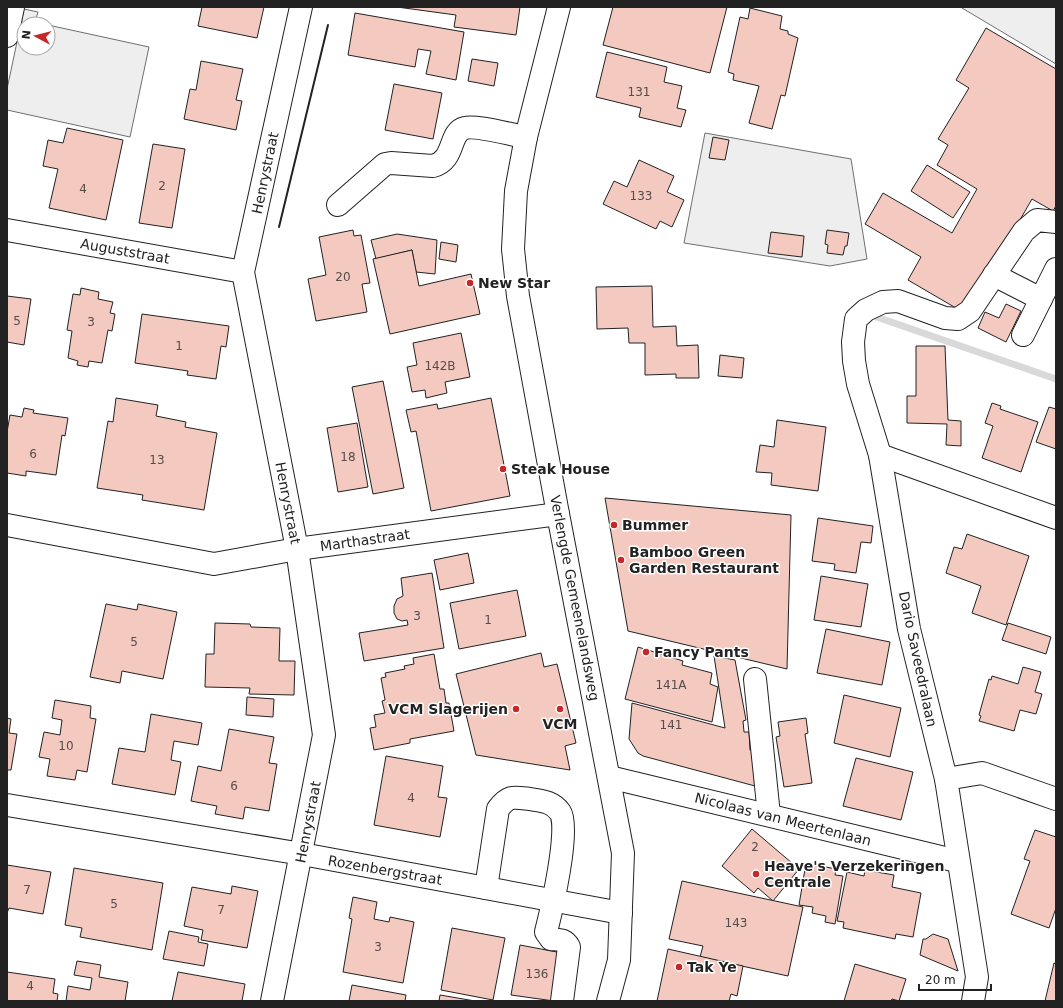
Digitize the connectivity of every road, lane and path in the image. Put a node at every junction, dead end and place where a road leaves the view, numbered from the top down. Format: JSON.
{"nodes":[{"id":1,"x":13,"y":7,"type":"edge"},
{"id":2,"x":301,"y":7,"type":"edge"},
{"id":3,"x":559,"y":7,"type":"edge"},
{"id":4,"x":7,"y":36,"type":"edge"},
{"id":5,"x":526,"y":137,"type":"junction"},
{"id":6,"x":338,"y":205,"type":"dead end"},
{"id":7,"x":1056,"y":222,"type":"edge"},
{"id":8,"x":7,"y":230,"type":"edge"},
{"id":9,"x":1056,"y":270,"type":"edge"},
{"id":10,"x":243,"y":272,"type":"junction"},
{"id":11,"x":994,"y":275,"type":"junction"},
{"id":12,"x":1041,"y":299,"type":"junction"},
{"id":13,"x":1022,"y":335,"type":"dead end"},
{"id":14,"x":880,"y":455,"type":"junction"},
{"id":15,"x":558,"y":514,"type":"junction"},
{"id":16,"x":1056,"y":518,"type":"edge"},
{"id":17,"x":7,"y":525,"type":"edge"},
{"id":18,"x":297,"y":549,"type":"junction"},
{"id":19,"x":755,"y":679,"type":"dead end"},
{"id":20,"x":609,"y":777,"type":"junction"},
{"id":21,"x":946,"y":779,"type":"junction"},
{"id":22,"x":1056,"y":799,"type":"edge"},
{"id":23,"x":7,"y":805,"type":"edge"},
{"id":24,"x":769,"y":815,"type":"junction"},
{"id":25,"x":302,"y":854,"type":"junction"},
{"id":26,"x":957,"y":861,"type":"junction"},
{"id":27,"x":486,"y":888,"type":"junction"},
{"id":28,"x":553,"y":900,"type":"junction"},
{"id":29,"x":621,"y":913,"type":"junction"},
{"id":30,"x":272,"y":1001,"type":"edge"},
{"id":31,"x":562,"y":1001,"type":"edge"},
{"id":32,"x":608,"y":1001,"type":"edge"},
{"id":33,"x":973,"y":1001,"type":"edge"}],
"edges":[{"from":1,"to":4,"type":"street"},
{"from":2,"to":10,"type":"street","name":"Henrystraat"},
{"from":3,"to":5,"type":"street","name":"Verlengde Gemeenelandsweg"},
{"from":5,"to":6,"type":"street"},
{"from":5,"to":15,"type":"street","name":"Verlengde Gemeenelandsweg"},
{"from":7,"to":11,"type":"street"},
{"from":8,"to":10,"type":"street","name":"Auguststraat"},
{"from":9,"to":12,"type":"street"},
{"from":10,"to":18,"type":"street","name":"Henrystraat"},
{"from":11,"to":12,"type":"street"},
{"from":11,"to":14,"type":"street","name":"Dario Saveedralaan"},
{"from":12,"to":13,"type":"street"},
{"from":14,"to":16,"type":"street"},
{"from":14,"to":21,"type":"street","name":"Dario Saveedralaan"},
{"from":15,"to":18,"type":"street","name":"Marthastraat"},
{"from":15,"to":20,"type":"street","name":"Verlengde Gemeenelandsweg"},
{"from":17,"to":18,"type":"street","name":"Marthastraat"},
{"from":18,"to":25,"type":"street","name":"Henrystraat"},
{"from":19,"to":24,"type":"street"},
{"from":20,"to":24,"type":"street","name":"Nicolaas van Meertenlaan"},
{"from":20,"to":29,"type":"street","name":"Verlengde Gemeenelandsweg"},
{"from":21,"to":22,"type":"street"},
{"from":21,"to":26,"type":"street","name":"Dario Saveedralaan"},
{"from":23,"to":25,"type":"street","name":"Rozenbergstraat"},
{"from":24,"to":26,"type":"street","name":"Nicolaas van Meertenlaan"},
{"from":25,"to":27,"type":"street","name":"Rozenbergstraat"},
{"from":25,"to":30,"type":"street","name":"Henrystraat"},
{"from":26,"to":33,"type":"street","name":"Dario Saveedralaan"},
{"from":27,"to":28,"type":"street","name":"Rozenbergstraat"},
{"from":27,"to":28,"type":"street"},
{"from":28,"to":29,"type":"street","name":"Rozenbergstraat"},
{"from":28,"to":31,"type":"street"},
{"from":29,"to":32,"type":"street","name":"Verlengde Gemeenelandsweg"}]}
